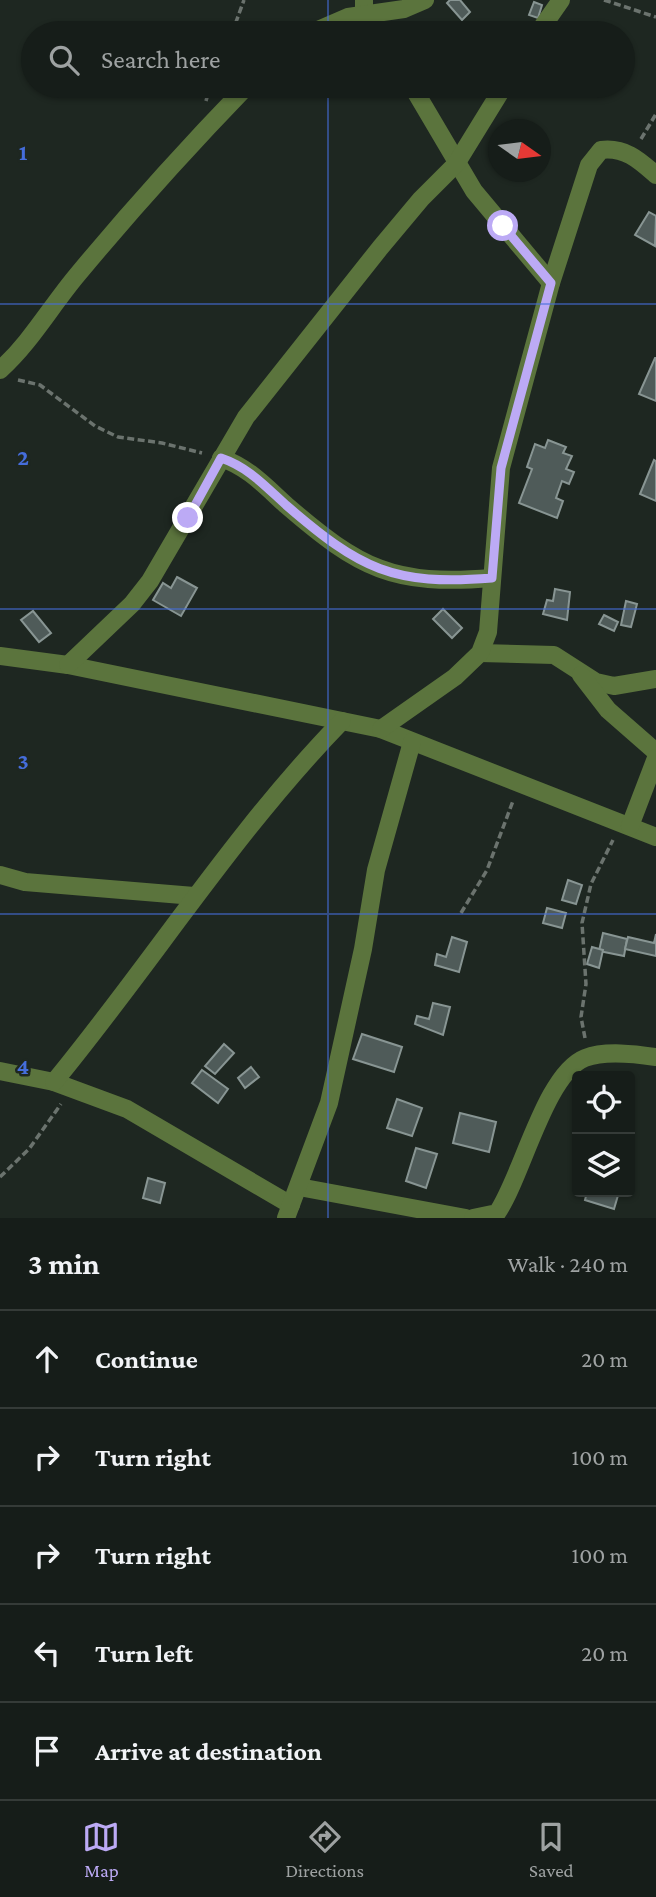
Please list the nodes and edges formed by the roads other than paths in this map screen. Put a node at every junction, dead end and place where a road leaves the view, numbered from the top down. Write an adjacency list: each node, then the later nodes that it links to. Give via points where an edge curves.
1 (425, 0): 3 (street, via 404,9)
2 (561, 0): 5 (street)
3 (364, 6): 4 (street)
4 (335, 21)
5 (546, 21)
6 (236, 98): 12 (street, via 146,192 61,294)
7 (419, 98): 9 (street)
8 (497, 98): 9 (street)
9 (456, 164): 11 (street); 13 (street, via 380,248 246,417)
10 (656, 176): 11 (street, via 632,155 601,150 589,165)
11 (551, 283): 14 (street, via 501,468)
12 (4, 374)
13 (221, 458): 14 (street, via 251,472 346,554 417,580); 17 (street, via 149,582)
14 (492, 578): 15 (street, via 488,632)
15 (480, 653): 18 (street, via 554,655); 21 (street, via 455,677)
16 (0, 656): 17 (street)
17 (68, 665): 20 (street)
18 (577, 670): 19 (street, via 614,686); 23 (street, via 608,710)
19 (656, 679)
20 (342, 721): 21 (street); 28 (street, via 299,766)
21 (381, 729): 22 (street)
22 (412, 742): 25 (street); 32 (street, via 376,870 328,1103)
23 (656, 752)
24 (656, 758): 25 (street)
25 (631, 826): 26 (street)
26 (656, 837)
27 (0, 875): 28 (street)
28 (194, 896): 31 (street)
29 (656, 1057): 34 (street, via 585,1058 566,1074 540,1118 510,1194 498,1213)
30 (0, 1071): 31 (street)
31 (54, 1082): 33 (street, via 127,1109)
32 (299, 1187): 33 (street); 35 (street)
33 (288, 1211)
34 (487, 1217)
35 (466, 1218)

